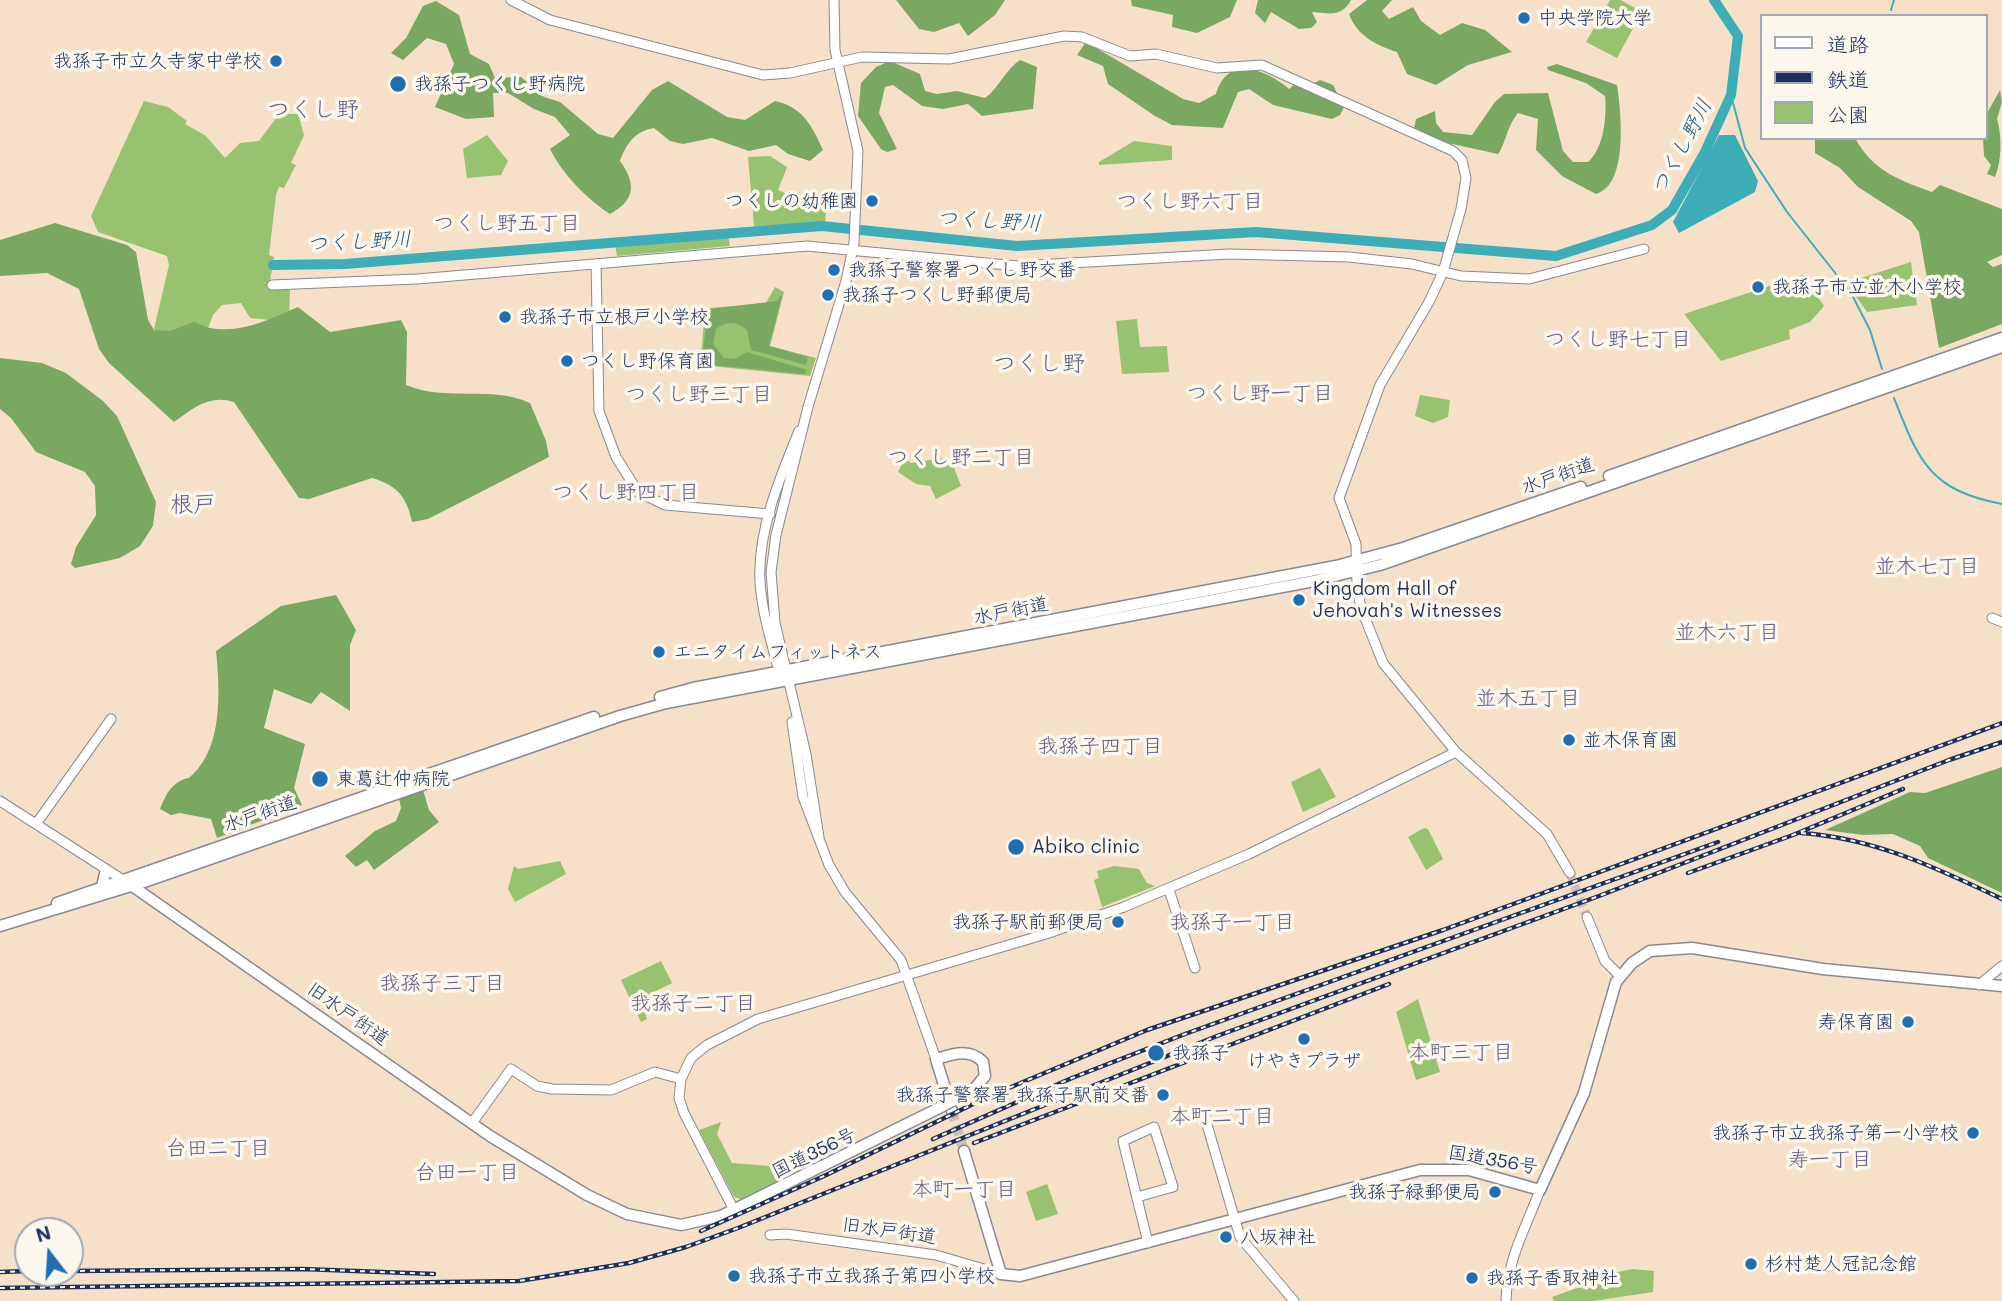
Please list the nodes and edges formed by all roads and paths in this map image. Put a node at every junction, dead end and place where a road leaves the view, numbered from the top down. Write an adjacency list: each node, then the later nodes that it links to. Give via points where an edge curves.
1 (511, 0): 3 (street, via 550,20 649,43 741,72 781,74)
2 (834, 0): 3 (street)
3 (837, 61): 4 (street, via 858,151); 7 (street, via 949,59 1073,36 1130,56 1156,54 1217,68 1262,65 1460,157 1466,178)
4 (853, 248): 6 (street, via 794,246); 7 (street, via 1018,266 1229,254 1382,258); 11 (street)
5 (1644, 249): 7 (street, via 1535,278)
6 (596, 264): 8 (street); 12 (street, via 599,411 616,457 638,492 665,505)
7 (1443, 272): 13 (street, via 1380,384 1339,496 1356,544)
8 (272, 285)
9 (2002, 338): 13 (highway, 水戸街道)
10 (2002, 346): 13 (highway, 水戸街道)
11 (806, 417): 12 (street, via 787,458); 16 (street, via 772,563 773,612)
12 (770, 514): 16 (street, via 760,580)
13 (1357, 566): 16 (highway, 水戸街道); 18 (street, via 1361,608 1378,655)
14 (1992, 618): 15 (street)
15 (2002, 622)
16 (784, 676): 23 (highway, 水戸街道, via 620,716); 24 (highway, 水戸街道, via 693,688 618,709); 33 (street, via 807,761 819,837 830,865 845,892 892,946)
17 (111, 719): 20 (street)
18 (1456, 752): 22 (street, via 1547,834); 26 (street)
19 (0, 801): 20 (street, 旧水戸街道)
20 (36, 824): 21 (street, 旧水戸街道)
21 (106, 870): 24 (street, 旧水戸街道); 25 (highway)
22 (1570, 873)
23 (155, 878): 24 (highway, 水戸街道); 27 (highway)
24 (128, 883): 25 (highway, 水戸街道); 27 (highway, 旧水戸街道); 28 (highway, 水戸街道)
25 (102, 886): 28 (highway, 水戸街道)
26 (1168, 890): 32 (street); 33 (street, via 1077,924)
27 (153, 900): 41 (highway, 旧水戸街道)
28 (26, 917): 30 (highway, 水戸街道)
29 (1587, 917): 34 (street, via 1605,961)
30 (0, 926)
31 (2002, 966): 35 (street)
32 (1195, 968)
33 (908, 975): 37 (street); 38 (street, via 758,1018 696,1052)
34 (1620, 976): 35 (highway, 国道356号, via 1650,951 1692,948 1823,969); 43 (highway, 国道356号, via 1584,1093)
35 (1978, 985): 36 (highway, 国道356号)
36 (2002, 986)
37 (936, 1059): 39 (highway); 45 (highway, 国道356号, bridge, via 965,1053 977,1056 984,1062 981,1083)
38 (681, 1079): 41 (street, via 655,1072 611,1090 558,1088 537,1086 511,1069); 45 (street, via 679,1098 684,1113)
39 (952, 1111)
40 (1205, 1118): 46 (street)
41 (472, 1123): 47 (highway, 旧水戸街道, via 614,1209 661,1223)
42 (964, 1151): 50 (highway)
43 (1541, 1190): 46 (highway, 国道356号, via 1469,1170 1435,1168); 52 (street, via 1517,1244)
44 (1136, 1197): 44 (street, via 1172,1187 1154,1127 1123,1141); 49 (street)
45 (734, 1210): 47 (highway, 国道356号)
46 (1235, 1220): 49 (highway, 国道356号); 51 (street, via 1248,1251)
47 (689, 1224)
48 (770, 1235): 50 (street, 旧水戸街道, via 922,1252)
49 (1148, 1243): 50 (highway, 国道356号, via 1028,1274)
50 (1001, 1274)
51 (1294, 1301)
52 (1506, 1301)

